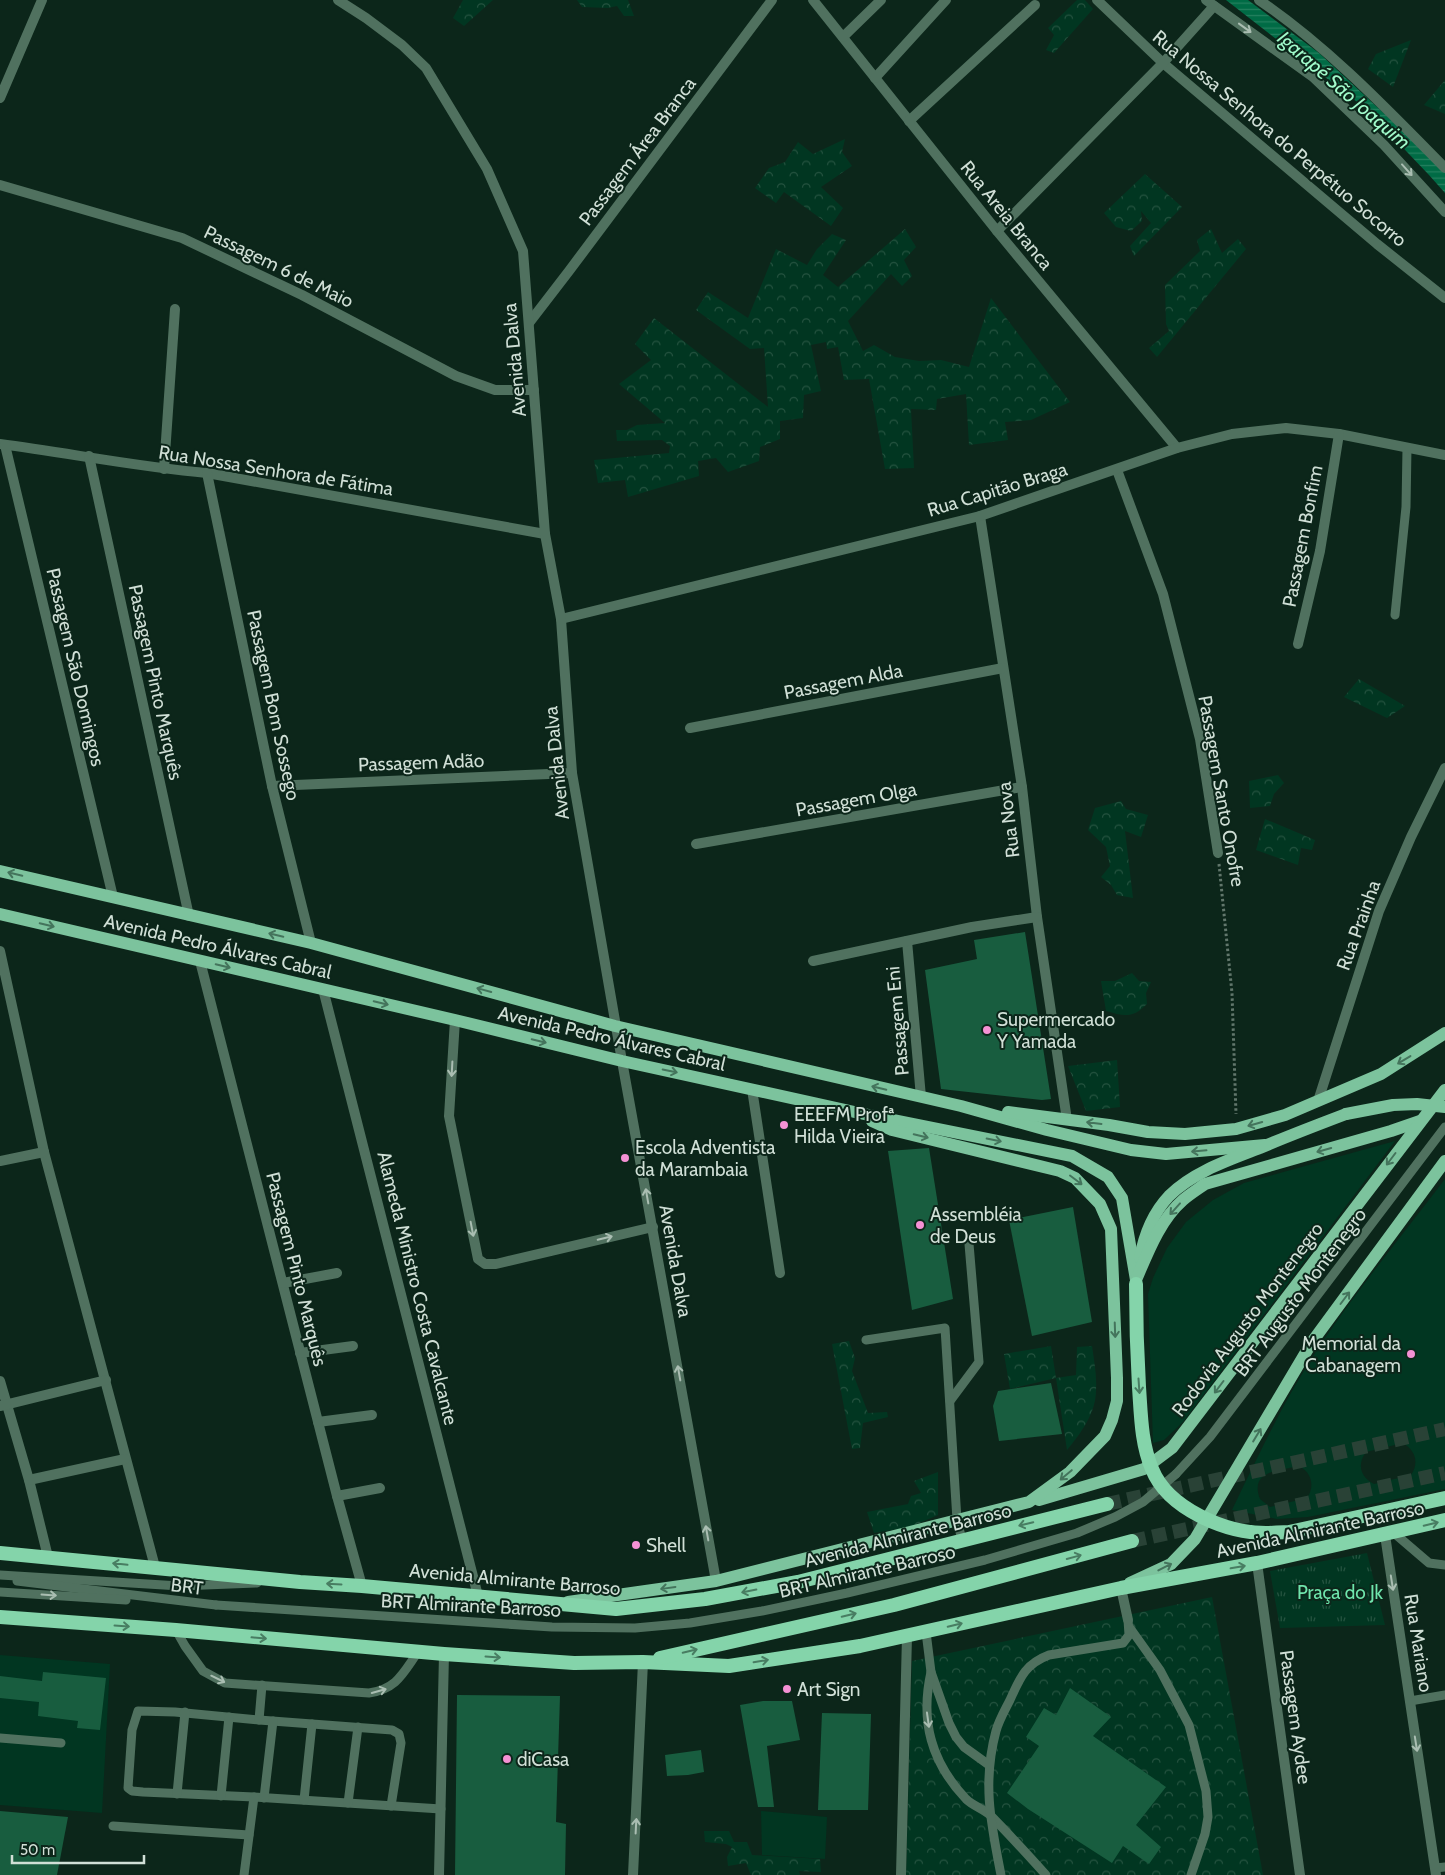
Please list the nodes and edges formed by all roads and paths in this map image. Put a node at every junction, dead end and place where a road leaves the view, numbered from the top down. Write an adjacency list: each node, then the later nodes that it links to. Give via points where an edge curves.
1 (42, 0): 14 (street)
2 (338, 0): 22 (street, Avenida Dalva, via 402,45 426,68 487,169 523,251)
3 (772, 0): 22 (street, Passagem Área Branca)
4 (813, 0): 11 (street, Rua Areia Branca)
5 (881, 0): 11 (street)
6 (946, 0): 13 (street)
7 (1096, 0): 12 (street, Rua Nossa Senhora do Perpétuo Socorro)
8 (1259, 0): 16 (street, via 1292,22 1384,105)
9 (1210, 3): 12 (street); 18 (street, one-way to 18, via 1313,77 1384,145)
10 (1035, 5): 15 (street)
11 (843, 37): 13 (street, Rua Areia Branca)
12 (1162, 63): 19 (street); 20 (street, Rua Nossa Senhora do Perpétuo Socorro)
13 (875, 78): 15 (street, Rua Areia Branca)
14 (0, 98)
15 (909, 120): 19 (street, Rua Areia Branca)
16 (1445, 168)
17 (0, 185): 23 (street, Passagem 6 de Maio, via 182,238 302,294 456,376 494,390)
18 (1445, 212)
19 (997, 231): 26 (street, Rua Areia Branca)
20 (1445, 298)
21 (175, 309): 30 (street)
22 (529, 323): 23 (street, Avenida Dalva)
23 (534, 390): 34 (street, Avenida Dalva)
24 (1339, 434): 26 (street, Rua Capitão Braga, via 1286,428 1232,434); 27 (street, Rua Capitão Braga); 37 (street, Passagem Bonfim, via 1320,551)
25 (2, 445): 29 (street, Rua Nossa Senhora de Fátima); 47 (street, Passagem São Domingos)
26 (1177, 448): 31 (street, Rua Capitão Braga)
27 (1407, 448): 28 (street, Rua Capitão Braga); 35 (lane, via 1406,506)
28 (1445, 455)
29 (89, 456): 30 (street, Rua Nossa Senhora de Fátima); 49 (street, Passagem Pinto Marquês)
30 (164, 469): 32 (street, Rua Nossa Senhora de Fátima)
31 (1117, 470): 33 (street, Rua Capitão Braga); 45 (street, Passagem Santo Onofre, via 1163,594 1200,739)
32 (207, 473): 34 (street, Rua Nossa Senhora de Fátima); 42 (street, Passagem Bom Sossego)
33 (980, 516): 36 (street, Rua Capitão Braga); 38 (street, Rua Nova)
34 (545, 534): 36 (street, Avenida Dalva)
35 (1395, 615)
36 (561, 620): 41 (street, Avenida Dalva)
37 (1298, 644)
38 (1004, 668): 39 (street, Passagem Alda); 43 (street, Rua Nova)
39 (690, 728)
40 (1445, 768): 65 (street, Rua Prainha, via 1379,911)
41 (572, 773): 42 (street, Passagem Adão); 59 (street, Avenida Dalva)
42 (272, 786): 52 (street, Passagem Bom Sossego)
43 (1022, 787): 44 (street, Passagem Olga); 50 (street, Rua Nova)
44 (696, 844)
45 (1218, 853): 72 (path, Passagem Santo Onofre, via 1232,993)
46 (0, 871): 47 (main road, Avenida Pedro Álvares Cabral, one-way to 46)
47 (113, 897): 49 (main road, Avenida Pedro Álvares Cabral)
48 (0, 914): 54 (main road, Avenida Pedro Álvares Cabral, one-way to 54)
49 (189, 916): 52 (main road, Avenida Pedro Álvares Cabral, one-way to 49)
50 (1037, 917): 51 (street, Passagem Eni); 69 (street, Rua Nova)
51 (907, 941): 55 (street, Passagem Eni); 64 (street, Passagem Eni)
52 (310, 943): 59 (main road, Avenida Pedro Álvares Cabral, one-way to 52)
53 (0, 951): 57 (street)
54 (200, 961): 56 (main road, Avenida Pedro Álvares Cabral, one-way to 56); 82 (street, Passagem Pinto Marquês)
55 (813, 961)
56 (323, 989): 58 (main road, Avenida Pedro Álvares Cabral, one-way to 58); 117 (street, Alameda Ministro Costa Cavalcante)
57 (5, 995): 74 (street)
58 (455, 1020): 61 (main road, Avenida Pedro Álvares Cabral, one-way to 61); 77 (street, one-way to 77, via 449,1116 478,1259 485,1264 496,1264)
59 (615, 1026): 61 (street, Avenida Dalva); 64 (main road, Avenida Pedro Álvares Cabral, one-way to 59)
60 (1445, 1033): 65 (main road, one-way to 65, via 1381,1074)
61 (622, 1061): 62 (main road, Avenida Pedro Álvares Cabral, one-way to 62); 77 (street, Avenida Dalva, one-way to 61)
62 (752, 1089): 68 (main road, Avenida Pedro Álvares Cabral); 80 (street)
63 (1445, 1090): 70 (main road, Rodovia Augusto Montenegro)
64 (921, 1097): 66 (main road, Avenida Pedro Álvares Cabral)
65 (1318, 1101): 72 (main road, one-way to 72, via 1285,1115)
66 (961, 1106): 69 (main road); 73 (main road, one-way to 66, via 1166,1154 1131,1150)
67 (1445, 1107): 73 (main road, bridge, via 1393,1105 1346,1114)
68 (859, 1113): 81 (main road, Avenida Pedro Álvares Cabral, one-way to 81, via 1072,1156 1089,1165 1108,1177 1122,1198); 98 (main road, one-way to 98, via 892,1130 1068,1174 1100,1204 1111,1229 1117,1378 1117,1401 1112,1420 1105,1436 1070,1472)
69 (1067, 1120): 72 (main road, one-way to 69, via 1148,1132)
70 (1420, 1120): 81 (main road, one-way to 81, via 1205,1184 1168,1216 1151,1245); 98 (main road, Rodovia Augusto Montenegro, one-way to 98, via 1172,1448 1144,1469)
71 (1445, 1127): 93 (lane, BRT Augusto Montenegro, via 1210,1438)
72 (1236, 1129)
73 (1265, 1146): 81 (main road, via 1217,1165 1169,1196 1144,1237)
74 (44, 1152): 75 (street); 86 (street)
75 (0, 1161)
76 (1445, 1161): 115 (main road, one-way to 76, via 1171,1564 1195,1539 1312,1342)
77 (653, 1227): 112 (street, Avenida Dalva, one-way to 77)
78 (969, 1244): 88 (lane, via 979,1362)
79 (337, 1274): 82 (street)
80 (780, 1274)
81 (1136, 1282): 97 (highway, one-way to 97, bridge, via 1142,1426 1147,1454 1161,1483 1194,1513 1234,1529 1289,1532)
82 (283, 1284): 85 (street, Passagem Pinto Marquês)
83 (866, 1340): 88 (lane, via 945,1328)
84 (353, 1346): 85 (street)
85 (300, 1353): 91 (street, Passagem Pinto Marquês)
86 (106, 1380): 89 (street); 92 (street)
87 (0, 1381): 89 (street)
88 (950, 1401): 100 (lane)
89 (3, 1406): 94 (street)
90 (372, 1415): 91 (street)
91 (318, 1422): 96 (street, Passagem Pinto Marquês)
92 (125, 1459): 94 (street); 109 (street)
93 (1176, 1474): 119 (lane, BRT Almirante Barroso, bridge, via 1143,1502 1077,1533 985,1560 847,1593 762,1612 690,1623 635,1628 552,1627)
94 (29, 1480): 106 (street)
95 (380, 1488): 96 (street)
96 (337, 1496): 114 (street, Passagem Pinto Marquês)
97 (1445, 1498)
98 (1029, 1502): 100 (main road, Rodovia Augusto Montenegro)
99 (1107, 1504): 103 (highway, Avenida Almirante Barroso, one-way to 103)
100 (957, 1520): 103 (lane); 112 (main road, Rodovia Augusto Montenegro)
101 (1445, 1520): 102 (highway, Avenida Almirante Barroso, one-way to 101)
102 (1390, 1534): 107 (highway, Avenida Almirante Barroso); 108 (lane, via 1429,1563); 131 (street, Rua Mariano, one-way to 131)
103 (962, 1540): 118 (highway, Avenida Almirante Barroso, one-way to 118, via 798,1582 705,1599 616,1609)
104 (1132, 1541): 127 (highway, Avenida Almirante Barroso, one-way to 104, via 894,1605)
105 (0, 1553): 106 (highway, Avenida Almirante Barroso)
106 (48, 1557): 109 (highway, Avenida Almirante Barroso, one-way to 106)
107 (1257, 1563): 115 (highway, Avenida Almirante Barroso, one-way to 107); 160 (street, Passagem Aydee)
108 (1445, 1566)
109 (154, 1567): 113 (highway, Avenida Almirante Barroso)
110 (0, 1575): 113 (lane, BRT, via 180,1586)
111 (0, 1579): 119 (lane, BRT)
112 (716, 1581): 118 (main road, Rodovia Augusto Montenegro, one-way to 118)
113 (300, 1582): 114 (highway, Avenida Almirante Barroso, one-way to 113)
114 (362, 1586): 117 (highway, Avenida Almirante Barroso)
115 (1121, 1588): 121 (street); 123 (highway, Avenida Almirante Barroso, one-way to 115)
116 (0, 1592): 119 (lane, BRT, one-way to 119)
117 (478, 1596): 118 (highway, Avenida Almirante Barroso)
118 (557, 1603)
119 (216, 1605)
120 (0, 1617): 122 (highway, Avenida Almirante Barroso, one-way to 122)
121 (1129, 1624): 140 (lane, via 1129,1635 1123,1643 1049,1656 1029,1666 996,1729); 159 (lane, via 1160,1670 1189,1725 1206,1791 1208,1817 1205,1834)
122 (176, 1630): 125 (highway, Avenida Almirante Barroso, one-way to 125); 129 (lane, one-way to 129, via 203,1671 225,1683)
123 (926, 1632): 124 (highway, Avenida Almirante Barroso); 128 (lane)
124 (907, 1636): 127 (highway, Avenida Almirante Barroso, one-way to 124, via 729,1666); 156 (street)
125 (418, 1652): 126 (highway, Avenida Almirante Barroso); 129 (lane, one-way to 125, via 369,1693 382,1691 395,1684)
126 (444, 1654): 127 (highway, Avenida Almirante Barroso, one-way to 127, via 574,1663); 148 (street)
127 (643, 1662): 155 (street, one-way to 127)
128 (931, 1672): 140 (lane, via 956,1737); 149 (lane, one-way to 149, via 926,1694 927,1719 935,1754 950,1780 968,1801)
129 (262, 1685): 134 (lane)
130 (1445, 1695): 131 (lane)
131 (1410, 1701): 152 (street, Rua Mariano, one-way to 152)
132 (185, 1712): 133 (lane); 141 (lane); 141 (lane, via 138,1711 132,1730 128,1788)
133 (229, 1717): 134 (lane); 142 (lane)
134 (259, 1720): 135 (lane)
135 (273, 1721): 136 (lane); 144 (lane)
136 (312, 1724): 137 (lane); 145 (lane)
137 (358, 1727): 146 (lane); 147 (lane, via 392,1730 399,1734 401,1743)
138 (0, 1738): 139 (lane)
139 (61, 1743)
140 (989, 1764): 149 (lane)
141 (177, 1794): 142 (lane)
142 (221, 1796): 143 (lane)
143 (254, 1797): 144 (lane); 151 (lane)
144 (264, 1798): 145 (lane)
145 (304, 1800): 146 (lane)
146 (348, 1803): 147 (lane)
147 (391, 1806): 148 (lane)
148 (441, 1809): 154 (street)
149 (989, 1814): 157 (lane); 158 (lane)
150 (113, 1826): 151 (lane)
151 (249, 1835): 153 (lane)
152 (1439, 1870)
153 (244, 1875)
154 (440, 1875)
155 (633, 1875)
156 (901, 1875)
157 (1001, 1875)
158 (1046, 1875)
159 (1191, 1875)
160 (1300, 1875)

